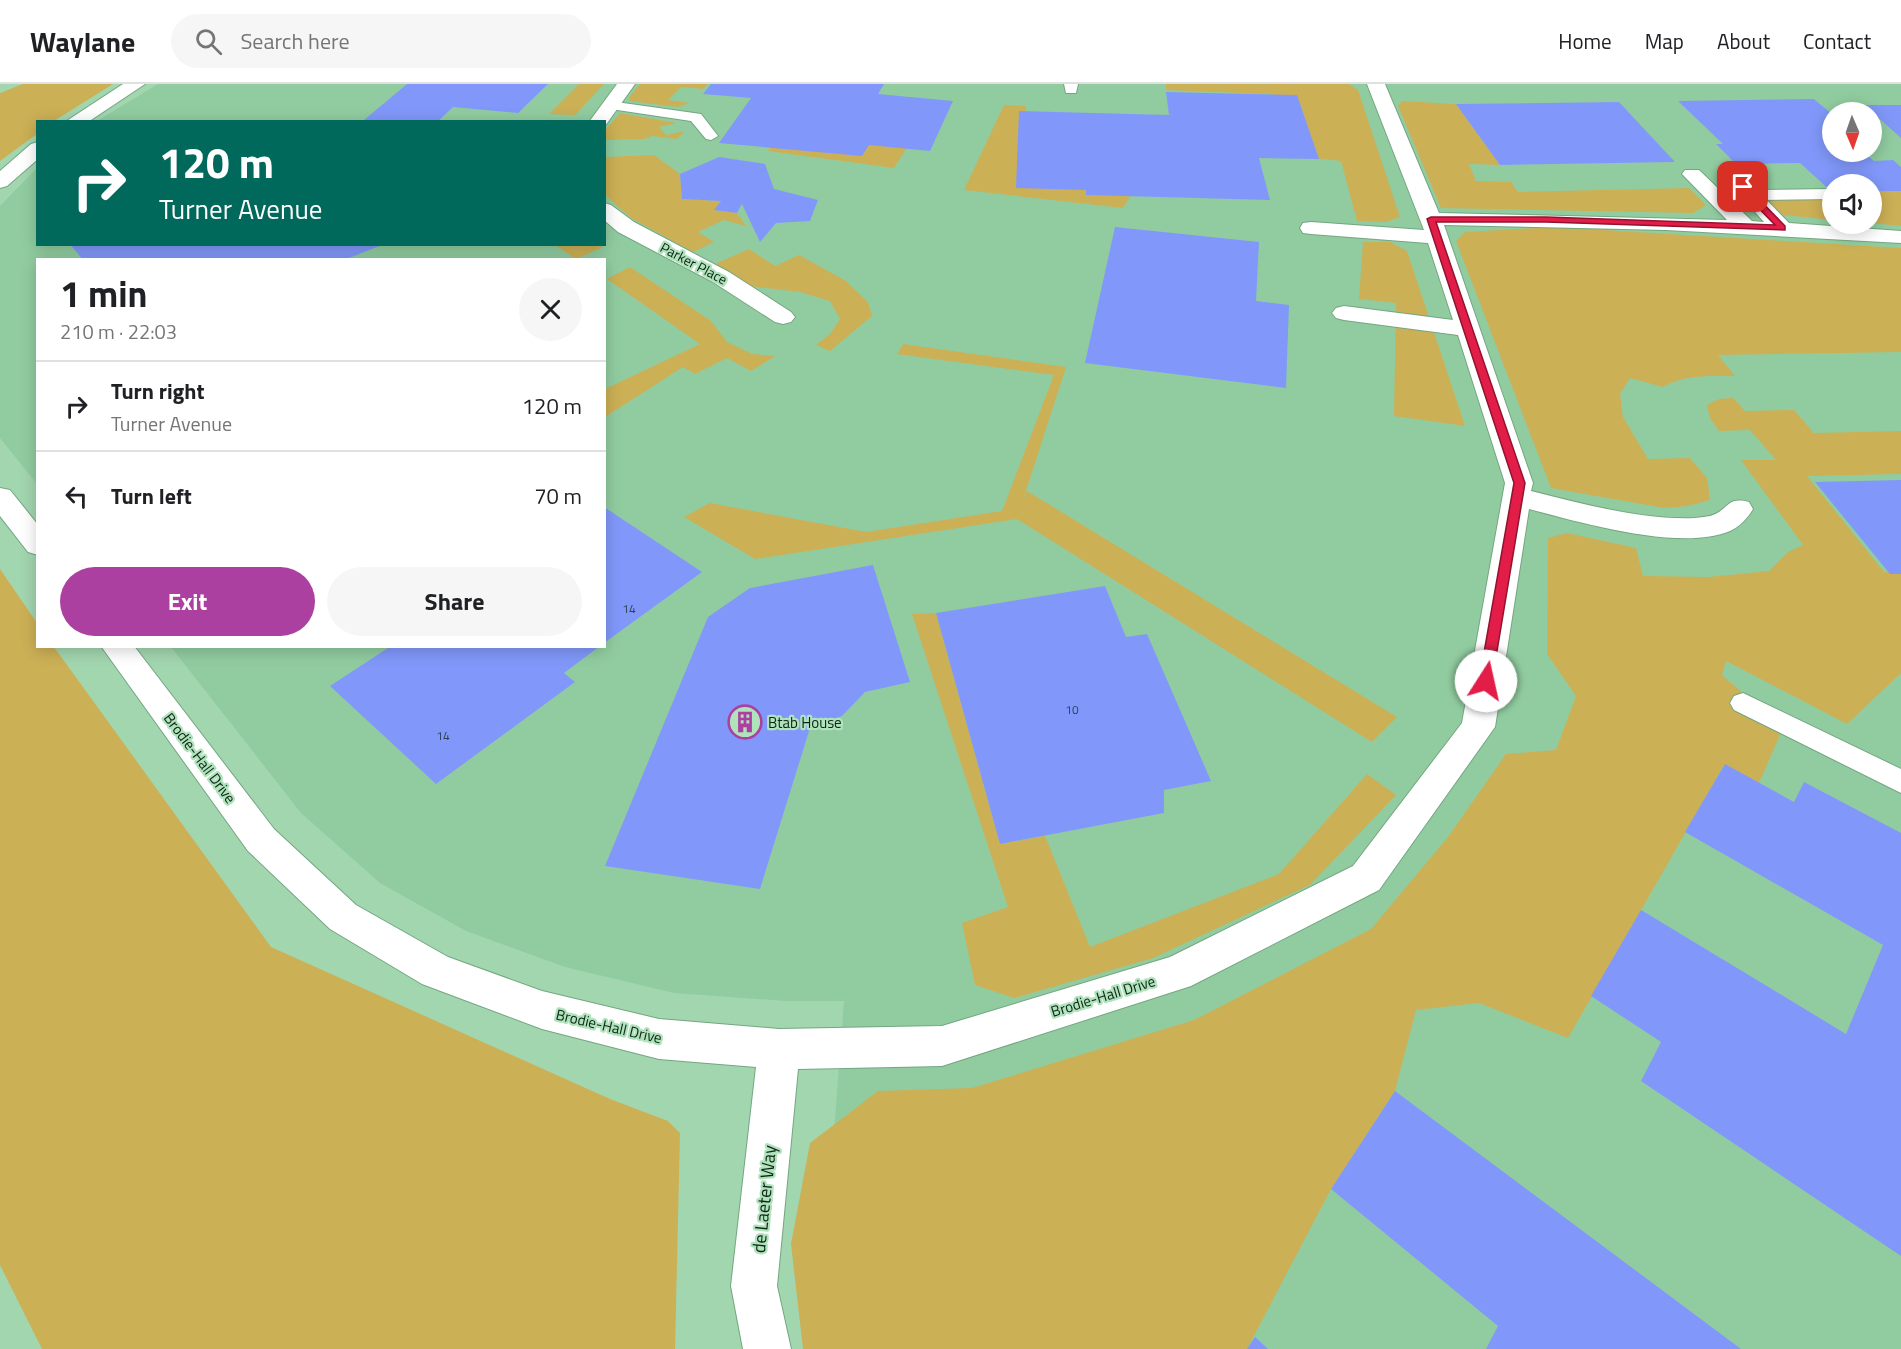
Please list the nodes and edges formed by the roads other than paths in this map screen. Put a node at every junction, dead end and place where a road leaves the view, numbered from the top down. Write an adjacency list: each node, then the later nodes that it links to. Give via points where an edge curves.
1 (136, 84): 5 (street)
2 (626, 84): 4 (street)
3 (1376, 84): 16 (street, Brodie-Hall Drive)
4 (609, 105): 6 (street); 7 (lane, via 696,117)
5 (77, 120)
6 (599, 120)
7 (711, 136)
8 (36, 150): 10 (street)
9 (1692, 174): 14 (street)
10 (0, 182)
11 (1747, 191): 12 (lane); 17 (street)
12 (1822, 194)
13 (606, 211): 20 (street, Parker Place, via 626,227 721,277)
14 (1746, 227): 16 (street, via 1546,219); 17 (street)
15 (1311, 228): 16 (street)
16 (1434, 228): 21 (street, Brodie-Hall Drive)
17 (1782, 228): 18 (street)
18 (1901, 237)
19 (1344, 313): 21 (street)
20 (783, 317)
21 (1468, 329): 23 (street, Brodie-Hall Drive, via 1519,483)
22 (0, 497): 25 (street)
23 (1517, 497): 24 (street, via 1678,528 1720,525); 29 (street, Brodie-Hall Drive, via 1478,727 1366,878 1177,973 942,1046)
24 (1739, 509)
25 (36, 542)
26 (117, 648): 29 (street, Brodie-Hall Drive, via 261,840 343,917 436,971 542,1010 659,1039)
27 (1743, 703): 28 (lane)
28 (1901, 782)
29 (779, 1049): 30 (street, de Laeter Way, via 754,1286)
30 (767, 1349)

